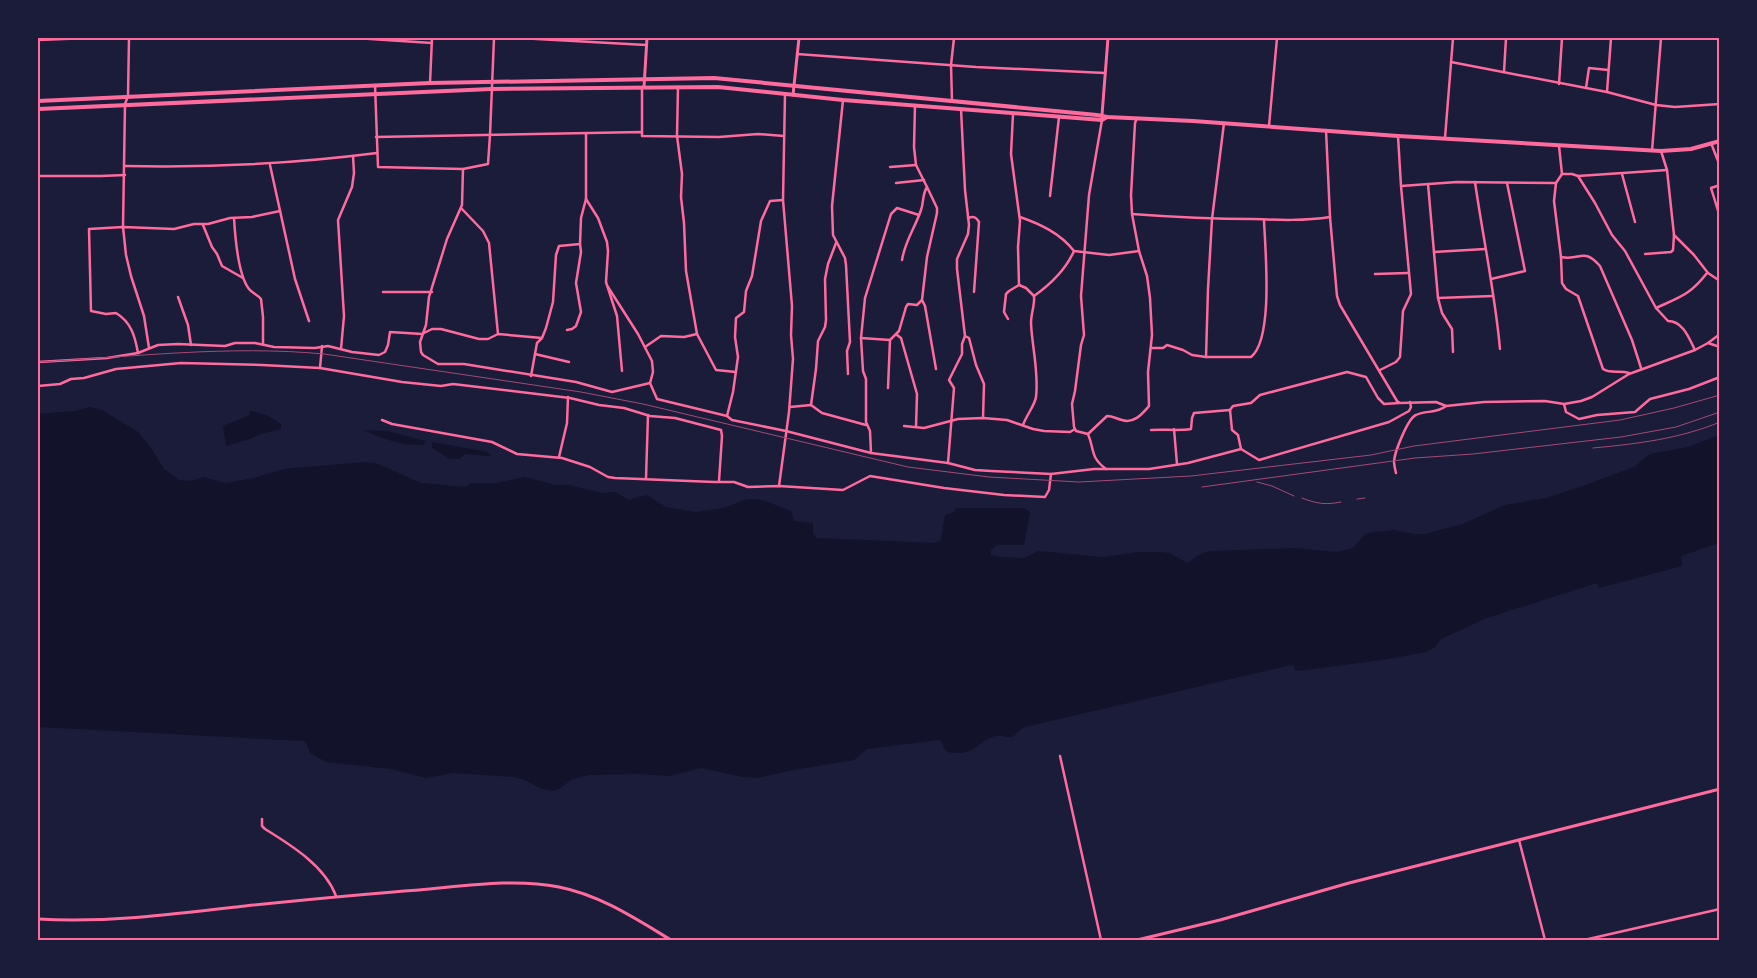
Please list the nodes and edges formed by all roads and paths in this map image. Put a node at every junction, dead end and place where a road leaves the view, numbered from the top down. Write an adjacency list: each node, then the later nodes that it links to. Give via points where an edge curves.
1 (90, 38): 17 (street)
2 (129, 38): 42 (street)
3 (355, 38): 18 (street)
4 (432, 38): 18 (street)
5 (494, 38): 28 (street)
6 (518, 38): 19 (street)
7 (647, 38): 19 (main road)
8 (798, 38): 20 (main road)
9 (954, 38): 22 (street)
10 (1108, 38): 25 (main road)
11 (1277, 38): 57 (street)
12 (1453, 38): 21 (street)
13 (1506, 38): 24 (street)
14 (1562, 38): 30 (street)
15 (1611, 38): 23 (street)
16 (1661, 38): 49 (street)
17 (38, 40)
18 (432, 44): 29 (street)
19 (646, 45): 26 (main road)
20 (797, 54): 22 (street); 32 (main road)
21 (1452, 62): 24 (street); 66 (street)
22 (951, 65): 25 (street); 45 (street)
23 (1608, 70): 36 (street, via 1589,68); 38 (street)
24 (1504, 72): 30 (street)
25 (1106, 73): 54 (main road)
26 (644, 79): 27 (main road); 28 (main road); 33 (main road)
27 (727, 80): 32 (main road); 35 (main road, via 724,84)
28 (491, 81): 29 (main road); 37 (street)
29 (430, 83): 31 (main road)
30 (1559, 84): 36 (street)
31 (375, 85): 39 (street); 42 (main road)
32 (794, 86): 41 (main road); 45 (main road)
33 (643, 87): 34 (main road); 37 (main road); 59 (street)
34 (678, 87): 35 (main road); 63 (street)
35 (728, 88): 40 (main road)
36 (1586, 88): 38 (street)
37 (491, 89): 39 (main road); 62 (street)
38 (1607, 92): 49 (street)
39 (375, 94): 46 (main road); 61 (street)
40 (785, 94): 41 (main road); 64 (street)
41 (793, 95): 43 (main road)
42 (128, 96): 44 (main road); 46 (street)
43 (843, 100): 48 (main road); 113 (street, via 832,206)
44 (38, 101)
45 (952, 101): 54 (main road)
46 (125, 104): 50 (main road); 76 (street)
47 (1720, 104): 49 (street)
48 (915, 105): 51 (main road); 75 (street)
49 (1656, 105): 70 (street)
50 (38, 109)
51 (961, 109): 52 (main road); 106 (street)
52 (1013, 114): 53 (main road); 102 (street, via 1011,154)
53 (1059, 117): 54 (main road); 95 (street)
54 (1104, 118): 55 (main road); 119 (street, via 1089,195)
55 (1137, 118): 56 (main road); 100 (street, via 1130,195)
56 (1224, 123): 57 (main road); 107 (street)
57 (1269, 126): 58 (main road)
58 (1326, 130): 65 (main road); 103 (street)
59 (642, 132): 60 (street); 63 (street, via 642,136)
60 (586, 134): 62 (street); 96 (street)
61 (376, 136): 62 (street); 72 (street)
62 (490, 136): 79 (street, via 488,164)
63 (677, 136): 64 (street); 145 (street, via 686,271)
64 (784, 136): 97 (street)
65 (1398, 136): 66 (main road); 93 (street)
66 (1445, 138): 69 (main road)
67 (1720, 141): 68 (main road)
68 (1711, 143): 71 (main road, via 1691,149); 77 (street)
69 (1559, 145): 70 (main road); 81 (street)
70 (1652, 151): 71 (main road)
71 (1661, 151): 80 (street)
72 (377, 153): 73 (street); 79 (street, via 378,167)
73 (353, 156): 74 (street); 160 (street, via 352,187 338,220 344,316)
74 (270, 165): 76 (street); 99 (street)
75 (916, 165): 78 (street); 86 (street)
76 (125, 166): 83 (street)
77 (1720, 166)
78 (890, 167)
79 (463, 169): 98 (street)
80 (1667, 170): 82 (street); 112 (street)
81 (1562, 174): 85 (street); 90 (street)
82 (1622, 174): 85 (street); 109 (street)
83 (125, 175): 84 (street); 111 (street)
84 (38, 176)
85 (1578, 176): 139 (street)
86 (924, 180): 88 (street); 94 (street)
87 (1475, 182): 89 (street); 91 (street); 115 (street)
88 (896, 183)
89 (1508, 183): 90 (street); 127 (street, via 1525,271)
90 (1556, 183): 121 (street, via 1554,201)
91 (1428, 184): 93 (street); 118 (street)
92 (1720, 185): 104 (street, via 1711,188)
93 (1401, 186): 123 (street)
94 (927, 187): 101 (street); 138 (street, via 937,213 927,256)
95 (1050, 196)
96 (586, 199): 114 (street); 130 (street, via 607,242)
97 (783, 200): 174 (street, via 770,201 761,221 744,312 736,318); 188 (street, via 792,306)
98 (461, 208): 132 (street, via 447,239); 144 (street, via 483,231 488,243)
99 (280, 211): 105 (street); 141 (street, via 295,279)
100 (1132, 214): 107 (street); 117 (street)
101 (919, 216): 122 (street); 150 (street, via 897,208 891,214 866,292)
102 (1019, 216): 116 (street, via 1055,232); 129 (street)
103 (1330, 217): 108 (street); 172 (street, via 1337,296)
104 (1720, 217)
105 (234, 218): 110 (street); 126 (street, via 235,242)
106 (968, 218): 133 (street, via 973,216 979,222); 148 (street, via 968,234 957,269)
107 (1212, 219): 108 (street); 166 (street)
108 (1264, 220): 166 (street, via 1265,320 1262,342 1251,357)
109 (1635, 222)
110 (203, 225): 111 (street, via 174,229); 126 (street, via 222,266)
111 (123, 227): 158 (street, via 126,256 144,316); 164 (street, via 89,229 91,311 121,316 136,338)
112 (1674, 235): 120 (street, via 1671,252); 124 (street)
113 (836, 243): 175 (street, via 846,265 850,342); 186 (street, via 825,279 826,320 818,340)
114 (580, 244): 142 (street, via 576,283 581,312 576,326); 149 (street, via 559,246 552,302)
115 (1485, 249): 118 (street); 127 (street)
116 (1074, 251): 119 (street); 135 (street, via 1059,275)
117 (1139, 251): 119 (street, via 1110,255); 159 (street, via 1150,298)
118 (1434, 252): 137 (street)
119 (1085, 253): 199 (street, via 1081,296 1084,335 1072,404)
120 (1645, 254)
121 (1561, 257): 170 (street, via 1586,255 1600,266); 176 (street, via 1562,283 1578,296 1603,369)
122 (902, 260)
123 (1408, 273): 125 (street); 172 (street, via 1411,294 1404,310 1400,357)
124 (1708, 273): 128 (street); 139 (street, via 1696,288)
125 (1375, 274)
126 (243, 278): 153 (street, via 249,290 261,299)
127 (1491, 279): 136 (street)
128 (1720, 282)
129 (1019, 285): 135 (street); 140 (street, via 1006,294 1004,312)
130 (607, 286): 156 (street); 173 (street, via 617,316)
131 (383, 292): 132 (street)
132 (432, 292): 143 (street)
133 (974, 292)
134 (178, 296): 154 (street)
135 (1034, 296): 196 (street, via 1031,322 1036,399)
136 (1493, 296): 137 (street); 161 (street)
137 (1438, 298): 163 (street, via 1442,313 1452,329)
138 (922, 300): 147 (street, via 917,305 908,304); 171 (street)
139 (1656, 308): 162 (street, via 1668,321 1681,326)
140 (1008, 319)
141 (310, 321)
142 (567, 330)
143 (422, 334): 144 (street, via 441,329 488,339); 160 (street, via 390,332 385,352 379,355); 177 (street, via 421,352 438,364 464,364)
144 (498, 334): 149 (street)
145 (697, 334): 156 (street, via 661,336); 174 (street, via 716,370)
146 (1720, 334): 152 (street)
147 (897, 335): 151 (street); 198 (street, via 917,394)
148 (965, 336): 192 (street, via 969,338 984,384); 194 (street, via 962,354 949,380 954,388)
149 (542, 338): 165 (street, via 537,343)
150 (861, 338): 151 (street); 195 (street)
151 (890, 340): 181 (street)
152 (1708, 343): 157 (street); 162 (street)
153 (263, 344): 154 (street); 155 (street)
154 (191, 346): 158 (street, via 178,344)
155 (322, 346): 160 (street); 169 (street)
156 (645, 347): 179 (street, via 652,360)
157 (1720, 347)
158 (148, 348): 164 (street)
159 (1152, 348): 166 (street, via 1168,345); 203 (street, via 1148,372 1150,406 1128,422 1107,416)
160 (341, 349)
161 (1500, 349)
162 (1695, 350): 170 (street)
163 (1453, 352)
164 (138, 353): 167 (street)
165 (535, 354): 168 (street); 177 (street)
166 (1206, 357)
167 (38, 362)
168 (569, 362)
169 (320, 368): 180 (street, via 181,363 116,369 60,384); 182 (street, via 402,382 453,384)
170 (1642, 368): 176 (street)
171 (936, 369)
172 (1380, 370): 183 (street)
173 (622, 371)
174 (736, 372): 191 (street)
175 (848, 374)
176 (1629, 374): 185 (street, via 1592,397)
177 (531, 376): 179 (street, via 576,382 612,392)
178 (1720, 377): 185 (street, via 1689,390 1650,398 1635,412 1579,419 1566,412)
179 (650, 383): 191 (street, via 657,398)
180 (38, 386)
181 (888, 388)
182 (568, 398): 190 (street); 206 (street, via 567,423)
183 (1399, 402): 184 (street); 189 (street, via 1384,404 1366,377 1347,372 1260,395 1251,403 1233,406)
184 (1410, 402): 187 (street, via 1436,402); 204 (street, via 1409,411 1389,422 1275,456 1259,460)
185 (1564, 404): 187 (street, via 1545,401 1484,402)
186 (811, 405): 188 (street); 195 (street, via 822,413)
187 (1446, 406): 210 (street, via 1411,417 1394,460)
188 (790, 408): 202 (street)
189 (1230, 410): 200 (street, via 1194,413 1191,429); 204 (street, via 1232,430 1238,435)
190 (648, 415): 212 (street); 213 (street, via 721,430)
191 (727, 416): 202 (street, via 732,420)
192 (983, 418): 194 (street); 196 (street)
193 (382, 420): 206 (street, via 492,442 517,454)
194 (951, 422): 198 (street); 207 (street)
195 (867, 425): 205 (street)
196 (1023, 425): 199 (street, via 1044,431 1070,432)
197 (904, 426): 198 (street)
198 (916, 427)
199 (1075, 429): 203 (street)
200 (1174, 429): 201 (street); 208 (street)
201 (1151, 430)
202 (786, 431): 205 (street); 214 (street)
203 (1088, 434): 209 (street, via 1094,457)
204 (1241, 449): 208 (street)
205 (871, 453): 207 (street)
206 (559, 458): 212 (street, via 590,467 608,477)
207 (948, 463): 211 (street, via 975,470)
208 (1177, 465): 209 (street)
209 (1106, 469): 211 (street)
210 (1396, 473)
211 (1051, 474): 214 (street, via 1045,496 1004,495 870,476 843,490)
212 (646, 478): 213 (street)
213 (719, 481): 214 (street, via 734,482 748,488)
214 (779, 486)
215 (1060, 756): 223 (street)
216 (1720, 789): 218 (main road)
217 (262, 819): 219 (street, via 265,829 319,870)
218 (1519, 840): 224 (main road); 225 (street)
219 (336, 896): 221 (main road, via 153,915); 222 (main road, via 509,884 559,887 600,900)
220 (1720, 909): 226 (street)
221 (38, 919)
222 (671, 940)
223 (1101, 940)
224 (1137, 940)
225 (1545, 940)
226 (1584, 940)

